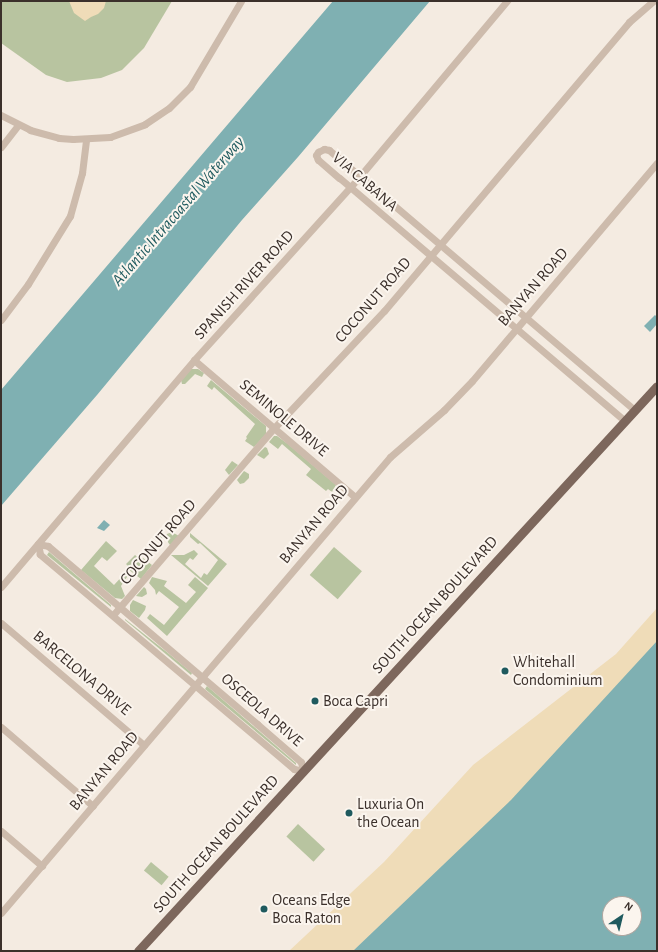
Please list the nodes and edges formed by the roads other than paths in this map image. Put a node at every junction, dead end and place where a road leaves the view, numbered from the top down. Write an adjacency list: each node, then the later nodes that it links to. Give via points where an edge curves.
1 (241, 1): 6 (street, via 198,75 169,108 131,130 110,137)
2 (507, 1): 9 (street, SPANISH RIVER ROAD)
3 (652, 1): 11 (street, COCONUT ROAD, via 629,22)
4 (1, 115): 5 (street)
5 (18, 125): 6 (street, via 44,135); 7 (street)
6 (86, 139): 14 (street, via 82,173 70,216 28,284)
7 (1, 147)
8 (657, 163): 13 (street, BANYAN ROAD)
9 (360, 176): 10 (street, SPANISH RIVER ROAD); 10 (street, VIA CABANA, via 329,150 318,152 318,160); 11 (street, VIA CABANA)
10 (350, 188): 12 (street, VIA CABANA); 16 (street, SPANISH RIVER ROAD)
11 (440, 244): 12 (street, COCONUT ROAD); 13 (street, VIA CABANA)
12 (430, 256): 15 (street, VIA CABANA); 20 (street, COCONUT ROAD, via 384,311)
13 (526, 317): 15 (street, BANYAN ROAD); 18 (street, VIA CABANA)
14 (1, 320)
15 (516, 329): 19 (street, VIA CABANA); 21 (street, BANYAN ROAD, via 455,398 407,440)
16 (194, 360): 20 (street, SEMINOLE DRIVE); 22 (street, SPANISH RIVER ROAD)
17 (657, 386): 18 (main road, SOUTH OCEAN BOULEVARD)
18 (634, 410): 19 (main road, SOUTH OCEAN BOULEVARD)
19 (625, 420): 31 (main road, SOUTH OCEAN BOULEVARD)
20 (274, 428): 21 (street, SEMINOLE DRIVE); 24 (street, COCONUT ROAD)
21 (356, 497): 27 (street, BANYAN ROAD)
22 (38, 544): 23 (street, SPANISH RIVER ROAD); 24 (street, OSCEOLA DRIVE, via 48,546); 25 (street, OSCEOLA DRIVE, via 40,554)
23 (1, 587)
24 (120, 608): 25 (street, COCONUT ROAD); 27 (street, OSCEOLA DRIVE)
25 (113, 615): 28 (street, OSCEOLA DRIVE)
26 (1, 623): 30 (street, BARCELONA DRIVE)
27 (202, 677): 28 (street, BANYAN ROAD); 31 (street, OSCEOLA DRIVE, via 301,762)
28 (195, 685): 30 (street, BANYAN ROAD); 31 (street, OSCEOLA DRIVE, via 294,769)
29 (1, 727): 32 (street)
30 (144, 745): 32 (street, BANYAN ROAD)
31 (303, 771): 36 (main road, SOUTH OCEAN BOULEVARD)
32 (93, 806): 34 (street, BANYAN ROAD)
33 (1, 831): 34 (street)
34 (42, 866): 35 (street, BANYAN ROAD)
35 (1, 913)
36 (138, 951)

